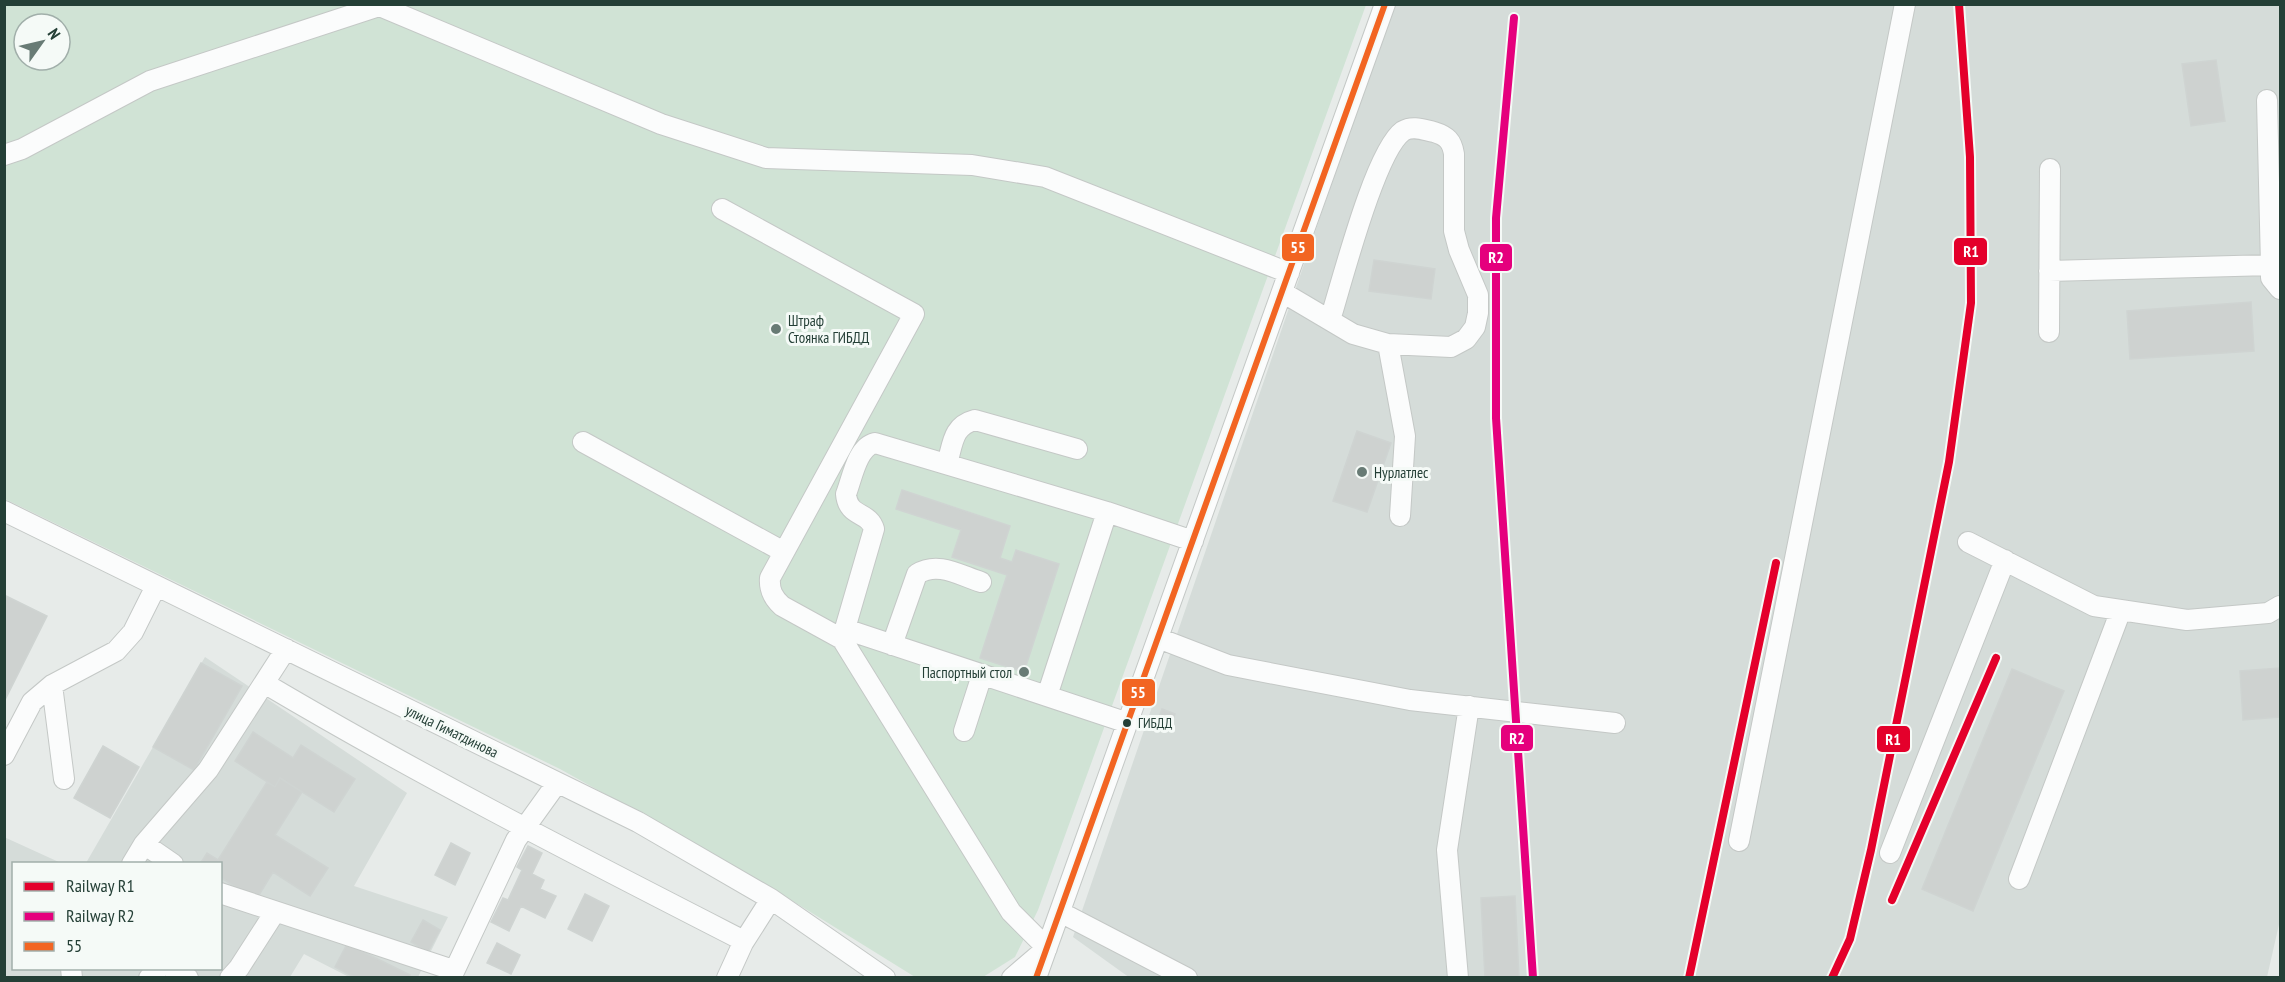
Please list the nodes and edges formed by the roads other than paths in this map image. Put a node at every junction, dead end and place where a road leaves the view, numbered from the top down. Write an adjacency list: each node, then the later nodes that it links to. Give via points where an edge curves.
1 (1385, 4): 10 (street)
2 (1905, 4): 45 (street)
3 (377, 5): 5 (street, via 150,81); 10 (street, via 661,124 766,158 972,165 1045,177)
4 (2267, 100): 8 (street)
5 (4, 155)
6 (2050, 169): 9 (street)
7 (722, 209): 23 (street, via 914,314)
8 (2271, 266): 9 (street); 11 (street, via 2271,278)
9 (2049, 271): 13 (street)
10 (1286, 283): 12 (street); 21 (street)
11 (2280, 289)
12 (1330, 320): 14 (street, via 1363,338); 14 (street, via 1376,175 1398,137 1411,128 1440,134 1453,145 1454,231 1478,295 1475,327 1466,339 1451,347)
13 (2049, 332)
14 (1388, 344): 20 (street, via 1405,436)
15 (583, 441): 23 (street)
16 (1077, 449): 17 (street, via 975,420 957,429)
17 (947, 464): 19 (street); 29 (street, via 875,443 865,447 846,499 853,512 868,519 874,529)
18 (4, 511): 26 (street, улица Гиматдинова)
19 (1107, 512): 21 (street); 36 (street)
20 (1400, 516)
21 (1193, 541): 30 (street)
22 (1968, 542): 24 (street)
23 (784, 552): 29 (street, via 770,578 775,599 782,606)
24 (2005, 560): 28 (street, via 2094,606); 47 (street)
25 (981, 582): 31 (street, via 937,568 917,574)
26 (156, 586): 32 (street, улица Гиматдинова); 35 (street, via 125,642 106,658)
27 (2280, 606): 28 (street, via 2268,613 2187,620)
28 (2121, 610): 50 (street)
29 (844, 634): 31 (street); 56 (street, via 1011,912)
30 (1158, 638): 37 (street, via 1228,665 1410,700); 38 (street)
31 (892, 645): 33 (street)
32 (286, 649): 34 (street); 43 (street, улица Гиматдинова)
33 (982, 675): 36 (street); 40 (street)
34 (264, 683): 44 (street, via 363,742); 46 (street, via 208,770)
35 (52, 685): 41 (street, via 32,702); 42 (street)
36 (1047, 696): 38 (street)
37 (1468, 706): 39 (street); 66 (street, via 1447,850)
38 (1128, 723): 54 (street)
39 (1615, 723)
40 (964, 731)
41 (4, 755)
42 (64, 779)
43 (557, 783): 44 (street); 52 (street, улица Гиматдинова, via 638,822)
44 (523, 827): 55 (street); 58 (street)
45 (1740, 841)
46 (144, 844): 48 (street); 49 (street)
47 (1890, 853)
48 (133, 862)
49 (170, 862)
50 (2019, 879)
51 (222, 894): 53 (street)
52 (771, 899): 55 (street); 62 (street, улица Гиматдинова)
53 (275, 912): 58 (street); 60 (street)
54 (1060, 912): 56 (street); 65 (street)
55 (744, 941): 61 (street)
56 (1047, 948): 63 (street); 64 (street)
57 (174, 970): 59 (street)
58 (452, 974)
59 (188, 978)
60 (230, 978)
61 (727, 978)
62 (885, 978)
63 (1012, 978)
64 (1036, 978)
65 (1187, 978)
66 (1458, 978)

